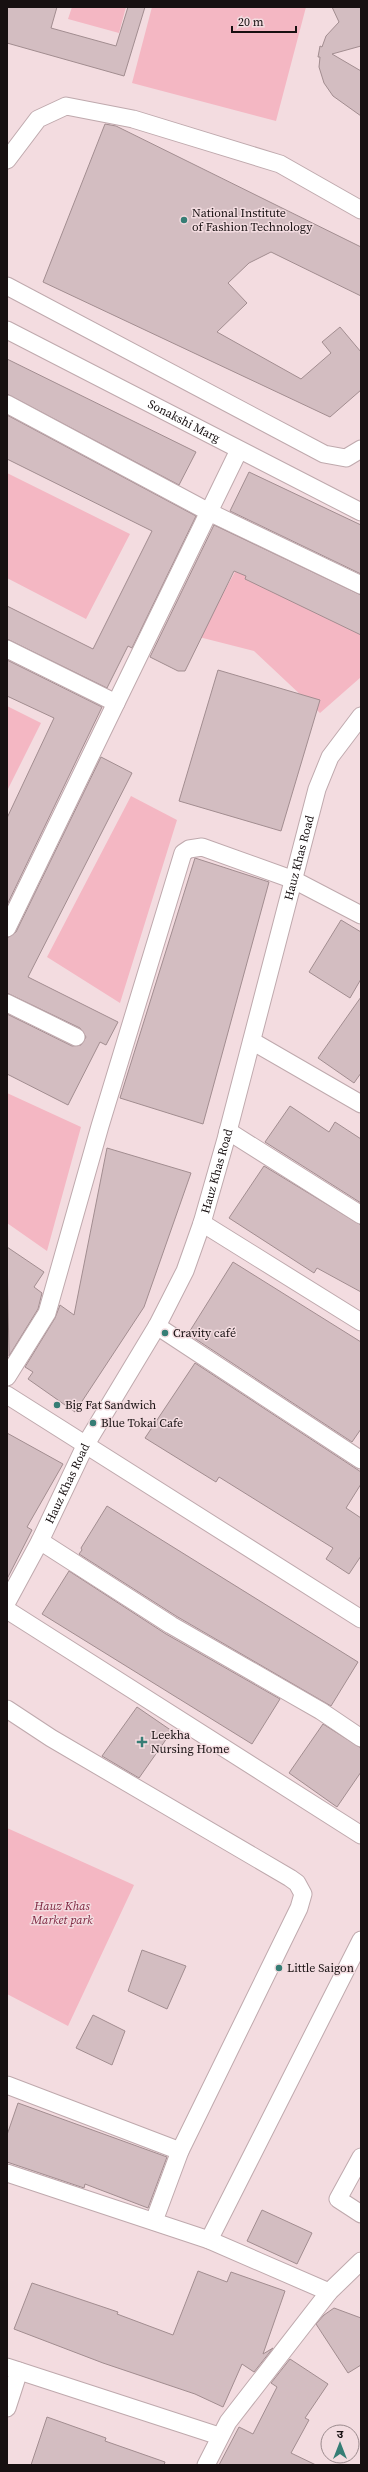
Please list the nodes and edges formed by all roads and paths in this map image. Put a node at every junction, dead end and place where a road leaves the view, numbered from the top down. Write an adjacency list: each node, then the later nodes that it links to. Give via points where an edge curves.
1 (7, 160): 2 (street, via 38,119 66,106 133,119 280,164)
2 (361, 210)
3 (7, 286): 6 (street, via 324,454 346,458)
4 (7, 330): 7 (street, Sonakshi Marg)
5 (7, 404): 8 (street)
6 (361, 449)
7 (239, 450): 8 (street); 9 (street, Sonakshi Marg)
8 (209, 512): 10 (street); 12 (street)
9 (361, 512)
10 (361, 585)
11 (7, 649): 12 (street)
12 (116, 703): 16 (street)
13 (361, 716): 14 (street, Hauz Khas Road, via 330,757 320,782)
14 (294, 880): 15 (street); 19 (street, Hauz Khas Road); 26 (street, via 202,847 189,849 183,853 100,1126 47,1313)
15 (361, 915)
16 (7, 928)
17 (7, 1004): 18 (street)
18 (76, 1037)
19 (252, 1041): 20 (street); 21 (street, Hauz Khas Road)
20 (361, 1104)
21 (228, 1131): 22 (street); 23 (street, Hauz Khas Road)
22 (361, 1215)
23 (202, 1222): 24 (street); 25 (street, Hauz Khas Road, via 185,1271)
24 (361, 1322)
25 (157, 1326): 28 (street, Hauz Khas Road); 29 (street)
26 (7, 1377)
27 (7, 1395): 28 (street)
28 (86, 1444): 30 (street, Hauz Khas Road); 33 (street)
29 (361, 1460)
30 (40, 1541): 31 (street, Hauz Khas Road); 35 (street, via 171,1626 321,1712)
31 (7, 1602)
32 (7, 1610): 36 (street)
33 (361, 1619)
34 (7, 1709): 39 (street, via 51,1738 290,1878 303,1894 299,1908)
35 (361, 1738)
36 (361, 1835)
37 (361, 1940): 44 (street)
38 (7, 2085): 39 (street)
39 (180, 2151): 43 (street)
40 (361, 2157): 42 (street, via 338,2199)
41 (7, 2173): 43 (street)
42 (361, 2214)
43 (154, 2221): 44 (street)
44 (209, 2240): 46 (street)
45 (361, 2261): 46 (street)
46 (329, 2292): 49 (street)
47 (13, 2369): 48 (street); 49 (street)
48 (7, 2408)
49 (219, 2436): 50 (street)
50 (206, 2465)

